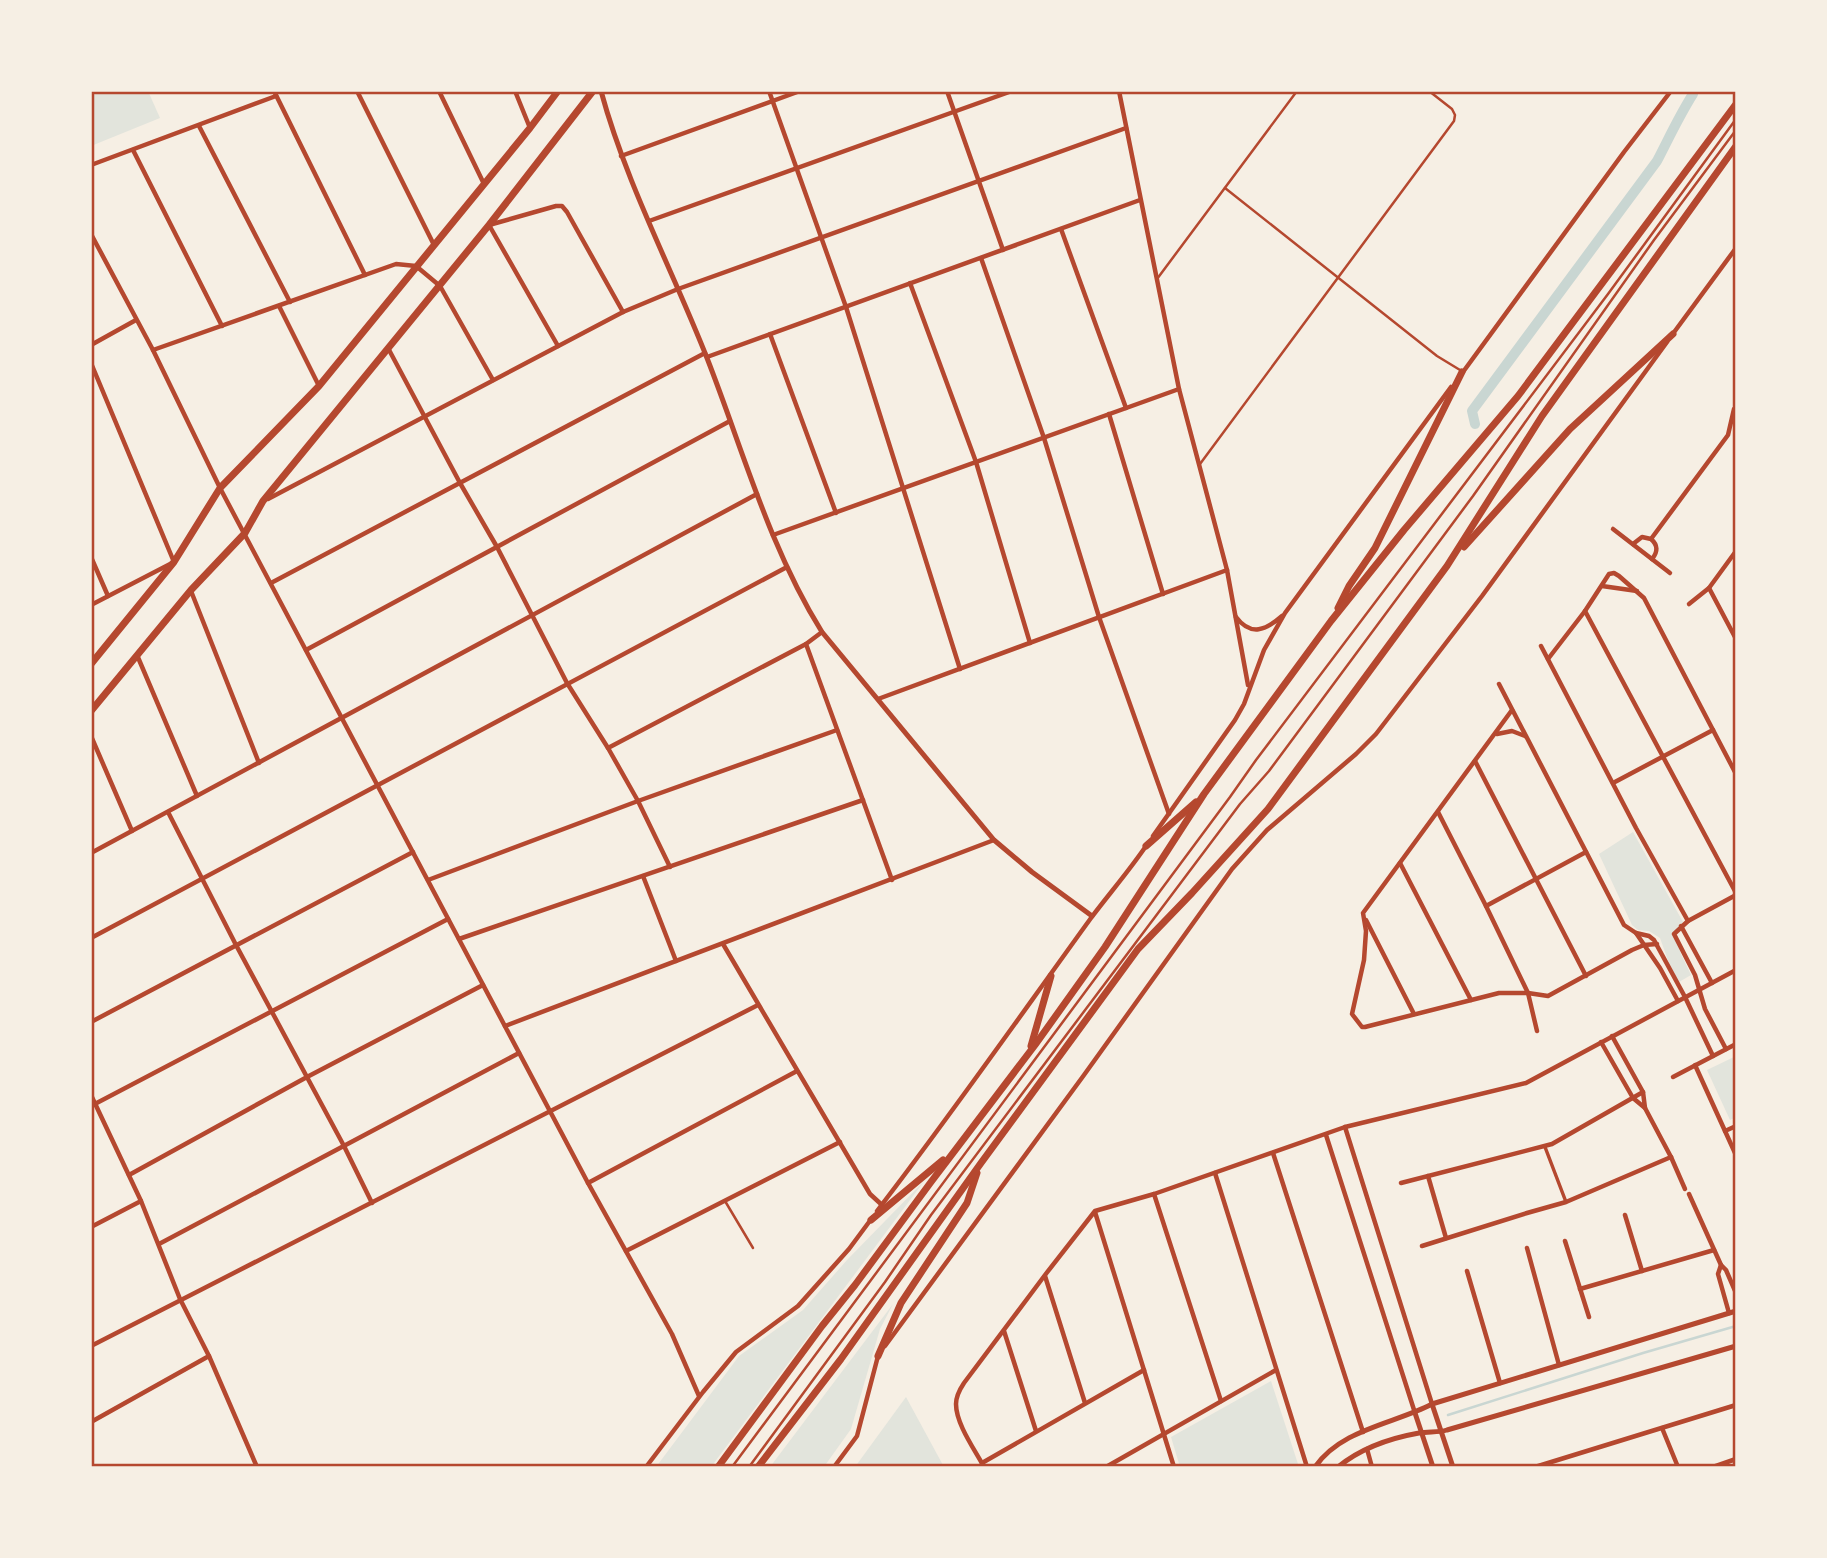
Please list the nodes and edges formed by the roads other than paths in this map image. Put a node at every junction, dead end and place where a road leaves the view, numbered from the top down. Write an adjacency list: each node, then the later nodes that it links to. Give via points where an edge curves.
1 (357, 91): 38 (street)
2 (439, 91): 30 (street)
3 (515, 91): 21 (street)
4 (558, 91): 21 (main road)
5 (593, 91): 34 (main road)
6 (601, 91): 26 (street)
7 (769, 91): 16 (street)
8 (800, 91): 16 (street)
9 (947, 91): 18 (street)
10 (1012, 91): 18 (street)
11 (1119, 91): 22 (street)
12 (1297, 91): 31 (lane)
13 (1429, 91): 44 (lane, via 1452,109 1454,121)
14 (1671, 91): 63 (street)
15 (275, 94): 20 (street); 43 (street)
16 (773, 101): 26 (street); 28 (street)
17 (1736, 104): 111 (main road, via 1518,396)
18 (954, 111): 28 (street); 29 (street)
19 (1736, 120): 282 (lane)
20 (199, 126): 25 (street); 49 (street)
21 (530, 128): 30 (main road)
22 (1126, 128): 29 (street); 32 (street)
23 (1736, 130): 283 (lane, via 1434,550 931,1215)
24 (1736, 146): 93 (main road, via 1542,416)
25 (133, 150): 27 (street); 54 (street)
26 (621, 156): 33 (street)
27 (91, 165)
28 (797, 168): 33 (street); 37 (street)
29 (979, 181): 37 (street); 40 (street)
30 (484, 184): 38 (main road)
31 (1225, 188): 44 (lane); 45 (lane)
32 (1140, 200): 35 (street); 45 (street)
33 (649, 222): 48 (street)
34 (489, 225): 47 (main road); 52 (street, via 562,206); 58 (street)
35 (1061, 229): 40 (street); 67 (street)
36 (91, 234): 53 (street)
37 (821, 237): 48 (street); 51 (street)
38 (434, 245): 42 (main road)
39 (1736, 248): 56 (street)
40 (1003, 250): 41 (street)
41 (981, 258): 46 (street); 74 (street)
42 (416, 265): 43 (street, via 396,264); 47 (street); 65 (main road)
43 (365, 275): 49 (street)
44 (1338, 277): 63 (lane); 76 (lane)
45 (1156, 280): 66 (street)
46 (911, 284): 51 (street); 75 (street)
47 (440, 286): 59 (main road); 64 (street)
48 (678, 289): 52 (street); 61 (street)
49 (290, 302): 50 (street)
50 (279, 306): 54 (street); 65 (street)
51 (846, 307): 55 (street); 79 (street)
52 (623, 312): 58 (street)
53 (136, 320): 57 (street); 60 (street)
54 (222, 326): 60 (street)
55 (770, 334): 61 (street); 82 (street)
56 (1673, 334): 93 (main road, via 1570,429); 258 (street, via 1376,734 1267,830 1231,869)
57 (91, 345)
58 (558, 346): 64 (street)
59 (388, 348): 70 (street); 81 (main road)
60 (153, 350): 78 (street)
61 (706, 355): 71 (street); 77 (street)
62 (91, 363): 92 (street)
63 (1462, 372): 107 (street); 111 (main road, via 1375,548)
64 (493, 380): 70 (street)
65 (319, 386): 78 (main road)
66 (1179, 389): 67 (street); 76 (street)
67 (1126, 408): 69 (street)
68 (1736, 408): 73 (street)
69 (1109, 414): 74 (street); 102 (street)
70 (425, 416): 77 (street); 81 (street)
71 (730, 421): 80 (street); 88 (street)
72 (1736, 431): 73 (street)
73 (1728, 435): 86 (street)
74 (1044, 438): 75 (street); 110 (street)
75 (976, 462): 79 (street); 114 (street)
76 (1199, 466): 95 (street)
77 (460, 483): 88 (street); 97 (street)
78 (220, 488): 84 (street); 92 (main road)
79 (904, 489): 82 (street); 121 (street)
80 (757, 494): 85 (street); 108 (street)
81 (264, 501): 84 (main road)
82 (836, 513): 85 (street)
83 (1613, 529): 87 (street)
84 (245, 533): 97 (street); 100 (main road)
85 (773, 535): 94 (street)
86 (1651, 539): 87 (street, via 1642,537); 91 (street, via 1656,548)
87 (1633, 544): 91 (street)
88 (497, 547): 108 (street); 117 (street)
89 (1736, 551): 99 (street)
90 (91, 558): 103 (street)
91 (1652, 559): 96 (street)
92 (174, 562): 103 (street); 120 (main road)
93 (1447, 566): 220 (main road, via 1268,809 1138,948)
94 (787, 567): 112 (street); 122 (street)
95 (1227, 570): 102 (street); 109 (street)
96 (1670, 573)
97 (271, 583): 117 (street)
98 (1603, 583): 101 (street); 101 (street, via 1614,573); 106 (street)
99 (1709, 588): 104 (street); 113 (street)
100 (191, 590): 118 (main road); 137 (street)
101 (1638, 591): 130 (street)
102 (1163, 594): 110 (street)
103 (107, 596): 105 (street)
104 (1689, 604)
105 (91, 605)
106 (1585, 611): 119 (street); 135 (street)
107 (1285, 613): 109 (street, via 1270,626 1255,629); 124 (street)
108 (532, 615): 122 (street); 128 (street)
109 (1235, 615): 124 (street)
110 (1099, 617): 114 (street); 147 (street)
111 (1331, 621): 141 (main road)
112 (822, 632): 115 (street); 125 (street)
113 (1736, 639)
114 (1030, 643): 121 (street)
115 (806, 644): 129 (street); 134 (street)
116 (1541, 646): 119 (street)
117 (306, 650): 128 (street)
118 (138, 656): 127 (main road); 142 (street)
119 (1548, 659): 139 (street)
120 (91, 664)
121 (960, 669): 125 (street)
122 (568, 683): 134 (street); 140 (street)
123 (1499, 684): 126 (street)
124 (1249, 688): 147 (street, via 1235,720)
125 (878, 699): 149 (street)
126 (1513, 710): 131 (street); 133 (street)
127 (91, 711)
128 (342, 717): 137 (street); 140 (street)
129 (837, 730): 143 (street); 144 (street)
130 (1713, 730): 135 (street); 138 (street)
131 (1494, 735): 133 (street, via 1512,731); 136 (street)
132 (91, 736): 148 (street)
133 (1528, 739): 152 (street)
134 (608, 748): 144 (street)
135 (1663, 757): 139 (street); 161 (street)
136 (1475, 761): 146 (street); 160 (street)
137 (259, 763): 142 (street)
138 (1736, 774)
139 (1613, 783): 166 (street)
140 (377, 784): 151 (street); 157 (street)
141 (1204, 794): 150 (main road); 196 (main road, via 1105,947)
142 (197, 796): 145 (street)
143 (863, 800): 155 (street); 159 (street)
144 (638, 801): 155 (street); 158 (street)
145 (168, 811): 148 (street); 157 (street)
146 (1438, 812): 154 (street); 162 (street)
147 (1169, 814): 150 (street)
148 (132, 831): 153 (street)
149 (994, 840): 159 (street); 164 (street)
150 (1146, 846): 164 (street)
151 (413, 852): 158 (street); 173 (street)
152 (1586, 852): 160 (street); 168 (street, via 1624,926)
153 (91, 853)
154 (1400, 863): 163 (street); 184 (street)
155 (670, 867): 156 (street)
156 (643, 876): 170 (street); 175 (street)
157 (202, 879): 169 (street); 173 (street)
158 (428, 880): 165 (street)
159 (892, 880): 171 (street)
160 (1537, 880): 162 (street); 178 (street)
161 (1736, 894): 166 (street)
162 (1486, 905): 182 (street)
163 (1363, 914): 188 (street); 188 (street, via 1364,960 1353,1016 1362,1027)
164 (1093, 916): 177 (street)
165 (448, 919): 170 (street); 187 (street)
166 (1688, 921): 167 (street)
167 (1681, 926): 179 (street); 181 (street, via 1674,934)
168 (1636, 933): 172 (street); 174 (street)
169 (91, 938)
170 (459, 939): 180 (street)
171 (723, 944): 175 (street); 186 (street)
172 (1657, 944): 174 (street); 183 (street)
173 (236, 945): 187 (street); 189 (street)
174 (1644, 945): 178 (street); 185 (street)
175 (676, 961): 190 (street)
176 (1736, 970): 179 (street)
177 (1051, 975): 196 (main road); 231 (street)
178 (1586, 976): 182 (street, via 1548,996)
179 (1712, 983): 181 (street)
180 (483, 985): 190 (street); 201 (street)
181 (1700, 989): 183 (street); 195 (street)
182 (1528, 993): 184 (street, via 1499,993); 191 (street)
183 (1685, 997): 185 (street); 198 (street)
184 (1471, 1000): 188 (street)
185 (1678, 1001): 192 (street)
186 (758, 1005): 200 (street); 208 (street)
187 (272, 1012): 201 (street); 206 (street)
188 (1414, 1014)
189 (91, 1022)
190 (505, 1026): 197 (street)
191 (1537, 1031)
192 (1612, 1036): 193 (street); 203 (street)
193 (1601, 1042): 205 (street); 210 (street, via 1526,1083)
194 (1736, 1044): 195 (street)
195 (1726, 1049): 198 (street)
196 (1029, 1052): 216 (main road)
197 (519, 1053): 208 (street); 214 (street)
198 (1713, 1056): 199 (street)
199 (1695, 1065): 202 (street); 211 (street)
200 (797, 1071): 213 (street); 224 (street)
201 (307, 1077): 214 (street); 222 (street)
202 (1674, 1077)
203 (1643, 1092): 205 (street); 207 (street)
204 (91, 1095): 206 (street)
205 (1633, 1098): 207 (street); 215 (street)
206 (93, 1105): 222 (street)
207 (1645, 1108): 219 (street)
208 (551, 1111): 224 (street); 230 (street)
209 (1736, 1126): 211 (street)
210 (1345, 1127): 212 (street); 266 (street)
211 (1725, 1132): 218 (street)
212 (1326, 1135): 217 (street); 268 (street)
213 (839, 1142): 228 (street); 231 (street, via 870,1194)
214 (344, 1146): 230 (street); 238 (street)
215 (1545, 1147): 223 (street); 229 (street)
216 (954, 1151): 234 (main road); 281 (main road)
217 (1273, 1153): 221 (street); 272 (street)
218 (1735, 1153)
219 (1671, 1157): 229 (street); 242 (street)
220 (981, 1163): 258 (main road, via 967,1203 901,1303); 284 (main road)
221 (1215, 1173): 226 (street); 261 (street)
222 (129, 1175): 227 (street)
223 (1429, 1176): 225 (street); 236 (street)
224 (588, 1183): 243 (street)
225 (1401, 1183)
226 (1154, 1194): 232 (street); 264 (street)
227 (141, 1201): 235 (street); 238 (street)
228 (725, 1201): 240 (lane); 243 (street)
229 (1566, 1202): 236 (street)
230 (372, 1203): 250 (street)
231 (883, 1205): 234 (street)
232 (1095, 1212): 247 (street); 260 (street)
233 (1625, 1215): 246 (street)
234 (871, 1220): 263 (street, via 799,1306 736,1352)
235 (91, 1227)
236 (1446, 1238): 239 (street)
237 (1565, 1241): 248 (street)
238 (159, 1244): 250 (street)
239 (1422, 1246)
240 (753, 1248)
241 (1527, 1248): 259 (street)
242 (1714, 1250): 244 (street); 246 (street)
243 (626, 1251): 263 (street, via 672,1334)
244 (1721, 1265): 249 (street); 252 (street, via 1718,1274)
245 (1467, 1271): 262 (street)
246 (1642, 1271): 248 (street)
247 (1045, 1275): 254 (street); 265 (street)
248 (1580, 1289): 253 (street)
249 (1736, 1293)
250 (180, 1300): 255 (street); 257 (street)
251 (1736, 1311): 252 (street)
252 (1729, 1313): 259 (street)
253 (1589, 1317)
254 (1004, 1330): 271 (street); 278 (street, via 964,1383 956,1404 960,1423)
255 (91, 1346)
256 (1736, 1346): 273 (street)
257 (209, 1356): 269 (street); 279 (street)
258 (878, 1356): 285 (street, via 858,1436)
259 (1559, 1365): 262 (street)
260 (1144, 1370): 265 (street); 275 (street)
261 (1276, 1370): 264 (street); 288 (street)
262 (1500, 1383): 266 (street)
263 (699, 1397): 280 (street)
264 (1221, 1402): 275 (street)
265 (1085, 1403): 271 (street)
266 (1432, 1404): 268 (street); 273 (street)
267 (1736, 1405): 270 (street)
268 (1415, 1413): 272 (street); 274 (street)
269 (91, 1422)
270 (1662, 1428): 294 (street); 295 (street)
271 (1036, 1432): 278 (street)
272 (1363, 1432): 289 (street, via 1330,1450)
273 (1441, 1432): 274 (street); 293 (street)
274 (1421, 1433): 276 (street); 292 (street)
275 (1164, 1434): 286 (street); 287 (street)
276 (1367, 1449): 290 (street); 291 (street)
277 (1736, 1459): 296 (street)
278 (983, 1465)
279 (256, 1467)
280 (646, 1467)
281 (718, 1467)
282 (732, 1467)
283 (749, 1467)
284 (758, 1467)
285 (834, 1467)
286 (1106, 1467)
287 (1174, 1467)
288 (1307, 1467)
289 (1315, 1467)
290 (1338, 1467)
291 (1372, 1467)
292 (1433, 1467)
293 (1453, 1467)
294 (1535, 1467)
295 (1678, 1467)
296 (1713, 1467)

